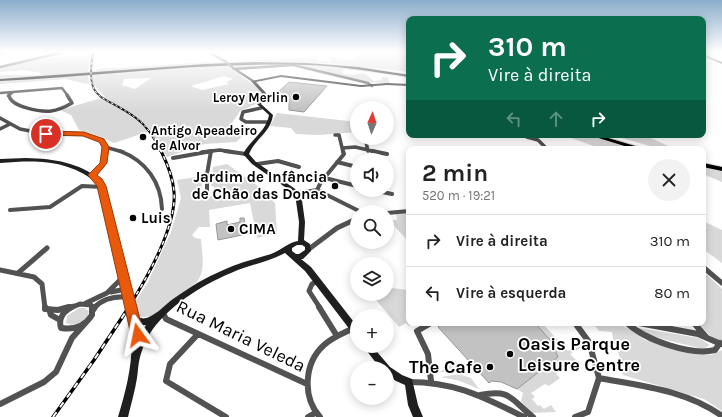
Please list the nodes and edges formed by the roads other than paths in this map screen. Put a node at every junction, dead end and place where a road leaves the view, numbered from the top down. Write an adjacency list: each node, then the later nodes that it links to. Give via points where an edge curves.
1 (116, 71): 9 (main road)
2 (128, 71): 9 (main road)
3 (238, 71): 10 (street)
4 (320, 71): 11 (street)
5 (376, 71): 8 (main road)
6 (384, 71): 7 (main road)
7 (406, 75)
8 (406, 76)
9 (0, 80)
10 (253, 82): 11 (street, via 281,76); 15 (street, via 264,94 260,102)
11 (372, 86): 12 (street)
12 (406, 86)
13 (13, 92): 13 (street, via 62,88 72,103 40,112 12,101 8,96); 14 (street)
14 (0, 93)
15 (261, 108): 17 (street, via 271,114); 17 (street, via 243,112 241,119 246,122)
16 (0, 118): 18 (street)
17 (269, 122): 31 (street)
18 (10, 124): 19 (street); 26 (street, via 20,130 33,132 84,134 102,141)
19 (0, 129)
20 (336, 135): 27 (street)
21 (536, 138): 24 (street)
22 (604, 138): 25 (main road)
23 (367, 145): 29 (street)
24 (544, 146)
25 (630, 146)
26 (105, 147): 40 (street, via 104,163); 48 (street, via 122,150 145,166 160,188)
27 (343, 148): 29 (street, via 356,147); 34 (street, via 344,154)
28 (211, 151): 31 (street); 32 (street); 46 (street)
29 (368, 151): 30 (street)
30 (381, 153)
31 (246, 154): 35 (street)
32 (173, 158)
33 (0, 161): 40 (street, via 45,160 74,166)
34 (337, 162): 36 (street); 41 (street)
35 (257, 164): 38 (street, via 274,160); 45 (street)
36 (350, 165)
37 (706, 166): 39 (main road)
38 (299, 167)
39 (722, 169)
40 (92, 175): 43 (street)
41 (325, 178): 42 (street); 44 (street)
42 (350, 184)
43 (102, 186): 49 (street, via 82,186 50,207); 63 (street)
44 (317, 190): 45 (street); 47 (street)
45 (298, 193): 53 (street)
46 (207, 196)
47 (350, 206)
48 (162, 208)
49 (10, 210)
50 (406, 210): 51 (street)
51 (394, 212)
52 (350, 222): 55 (street, via 321,241)
53 (301, 230): 54 (street); 55 (street, via 301,240)
54 (291, 246): 55 (street); 57 (street, via 288,252); 58 (street)
55 (306, 247): 57 (street, via 301,257); 59 (street)
56 (47, 248): 62 (street)
57 (292, 256): 58 (street); 59 (street)
58 (264, 258): 72 (street, via 214,277 189,292)
59 (308, 269): 64 (street)
60 (0, 270): 62 (street)
61 (706, 270): 65 (street)
62 (18, 273): 70 (street, via 34,277 42,284 46,309)
63 (123, 277): 66 (street); 67 (street)
64 (318, 281): 77 (street); 87 (street, via 312,284 309,291)
65 (722, 283)
66 (127, 293): 67 (street); 76 (street, bridge)
67 (109, 296): 68 (street); 71 (street)
68 (84, 304): 69 (street); 71 (street, via 91,305)
69 (75, 306): 70 (street); 74 (street, via 66,311)
70 (50, 309): 74 (street, via 51,315)
71 (93, 310): 75 (street)
72 (163, 313): 73 (street); 85 (street); 86 (street, Rua Maria Veleda, via 166,319)
73 (153, 319): 76 (street, via 145,322); 85 (street, via 141,328)
74 (60, 320): 83 (street, via 59,325)
75 (88, 320): 83 (street); 89 (street)
76 (134, 320): 85 (street)
77 (350, 323)
78 (426, 326): 95 (street, via 417,331 428,354)
79 (580, 326): 94 (street, via 589,342)
80 (630, 326): 90 (street, via 645,337 707,352 715,350)
81 (658, 326): 88 (street)
82 (696, 326): 88 (street)
83 (69, 329): 89 (street)
84 (350, 332): 87 (street)
85 (142, 334): 103 (street)
86 (198, 334): 97 (street, Rua Maria Veleda); 104 (street, via 170,364 166,380)
87 (337, 336): 97 (street, via 318,351)
88 (706, 338): 90 (street)
89 (71, 339): 99 (street, via 64,360 54,374)
90 (721, 344)
91 (373, 353): 92 (street)
92 (380, 361)
93 (394, 375): 96 (street)
94 (599, 378): 102 (street, via 677,394 699,402); 108 (street, via 588,412)
95 (431, 381): 96 (street); 98 (street, via 453,385)
96 (410, 382): 106 (street, via 413,405)
97 (307, 384): 100 (street, via 309,400)
98 (479, 395): 101 (street); 107 (street, via 506,393)
99 (0, 404)
100 (318, 415): 105 (street)
101 (522, 416)
102 (722, 416)
103 (123, 417)
104 (226, 417)
105 (308, 417)
106 (418, 417)
107 (533, 417)
108 (575, 417)

